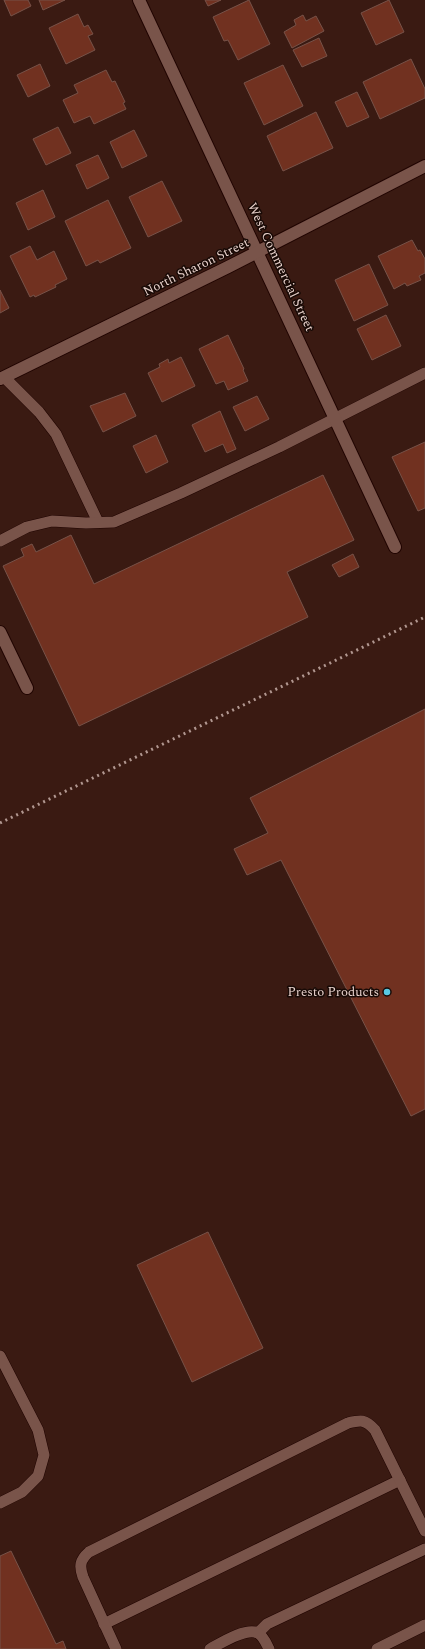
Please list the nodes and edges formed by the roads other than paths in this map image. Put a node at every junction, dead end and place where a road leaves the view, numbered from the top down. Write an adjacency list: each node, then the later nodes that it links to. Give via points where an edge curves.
1 (140, 0): 3 (street, West Commercial Street)
2 (425, 166): 3 (street, North Sharon Street)
3 (258, 252): 5 (street, North Sharon Street); 6 (street, West Commercial Street)
4 (425, 373): 6 (lane)
5 (2, 378): 7 (lane, via 39,412 56,434)
6 (336, 419): 7 (lane, via 279,448 114,522); 9 (street, West Commercial Street)
7 (98, 522): 8 (lane, via 52,521 27,527)
8 (0, 542)
9 (395, 547)
10 (0, 632): 11 (street)
11 (27, 688)
12 (0, 1356): 14 (lane, via 38,1430 44,1454 38,1476 22,1492)
13 (400, 1480): 15 (lane); 17 (lane); 17 (lane, via 375,1430 368,1422 359,1420 348,1423 90,1552 83,1558 79,1568)
14 (0, 1503)
15 (425, 1531)
16 (425, 1549): 19 (lane, via 267,1624)
17 (104, 1624): 20 (lane)
18 (425, 1625): 23 (lane)
19 (258, 1633): 21 (lane, via 242,1633); 22 (lane, via 264,1638)
20 (116, 1649)
21 (210, 1649)
22 (269, 1649)
23 (377, 1649)

